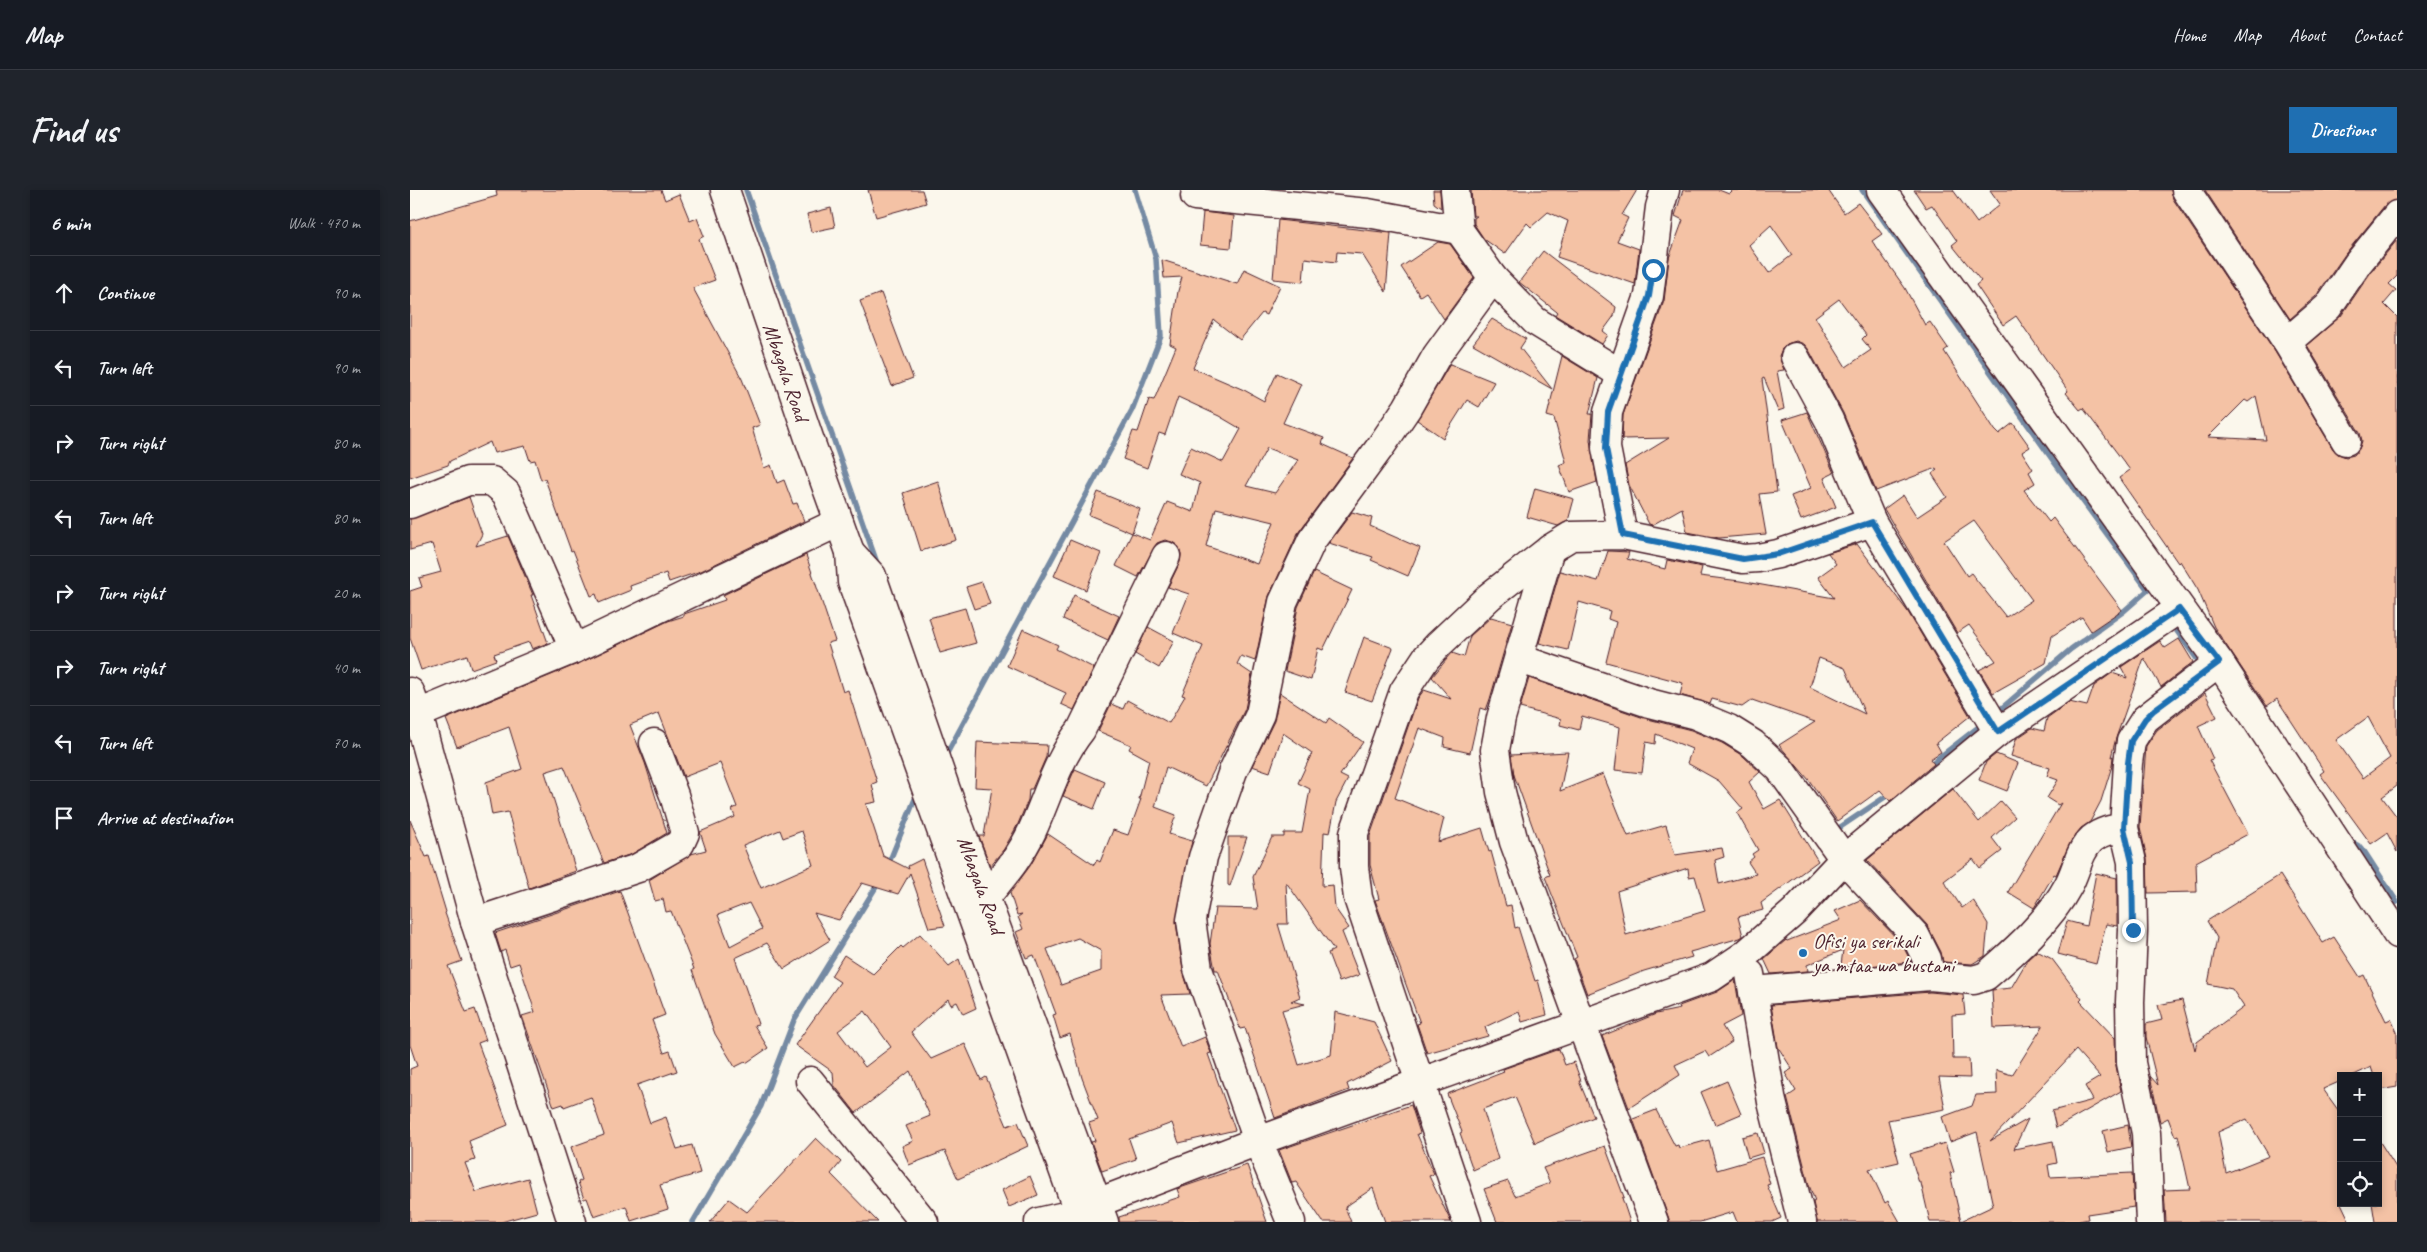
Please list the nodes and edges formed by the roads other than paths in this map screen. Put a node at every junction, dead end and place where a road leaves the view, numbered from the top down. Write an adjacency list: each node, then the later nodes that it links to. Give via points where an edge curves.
1 (726, 190): 15 (street, Mbagala Road)
2 (1455, 190): 8 (street)
3 (1665, 190): 12 (street, via 1649,296)
4 (1881, 190): 21 (street)
5 (2186, 190): 10 (street)
6 (1195, 196): 8 (street, via 1368,213)
7 (2397, 215): 10 (street, via 2328,307)
8 (1460, 230): 9 (street)
9 (1493, 278): 12 (street, via 1536,321); 39 (street, via 1437,355 1382,446 1312,540 1283,602 1260,714 1233,771 1203,857 1191,920 1198,969)
10 (2287, 342): 13 (street)
11 (1795, 357): 16 (street, via 1829,420)
12 (1620, 374): 17 (street, via 1608,412 1606,448)
13 (2346, 441)
14 (410, 504): 22 (street, via 468,481 492,481 506,493)
15 (839, 522): 19 (street, Mbagala Road); 22 (street)
16 (1872, 522): 17 (street, via 1778,554 1743,559); 26 (street)
17 (1623, 535): 18 (street, via 1571,536)
18 (1550, 549): 23 (street); 38 (street, via 1490,596 1426,658 1404,692 1354,833 1358,898)
19 (850, 552): 30 (street, Mbagala Road, via 872,576); 40 (street, Mbagala Road, via 852,582)
20 (1166, 556): 30 (street, via 1081,730 1068,746 1053,775 1031,833 1010,870)
21 (2179, 609): 24 (street); 26 (street)
22 (574, 649): 25 (street)
23 (1520, 660): 29 (street, via 1729,728 1753,744 1780,769); 36 (street, via 1501,718 1495,750 1501,792 1514,842)
24 (2219, 662): 28 (street, via 2154,710 2131,741); 32 (street)
25 (414, 703): 31 (street)
26 (1998, 732): 29 (street)
27 (654, 743): 31 (street, via 685,833 680,844 638,868)
28 (2124, 828): 34 (street, via 2102,832 2091,840 2081,852 2068,886 2053,908 1986,976 1974,980); 48 (street, via 2132,862 2131,1062 2146,1134)
29 (1844, 859): 33 (street, via 1794,912); 34 (street, via 1915,935 1927,959)
30 (986, 897): 40 (street, Mbagala Road)
31 (475, 922): 41 (street)
32 (2397, 934)
33 (1746, 954): 35 (street); 36 (street, via 1712,977)
34 (1930, 976): 35 (street)
35 (1753, 991): 47 (street, via 1772,1102)
36 (1581, 1024): 38 (street); 46 (street)
37 (810, 1081): 42 (street)
38 (1421, 1082): 39 (street); 45 (street)
39 (1258, 1141): 40 (street); 44 (street)
40 (1090, 1214): 43 (street)
41 (572, 1222)
42 (924, 1222)
43 (1039, 1222)
44 (1291, 1222)
45 (1466, 1222)
46 (1654, 1222)
47 (1802, 1222)
48 (2150, 1222)

